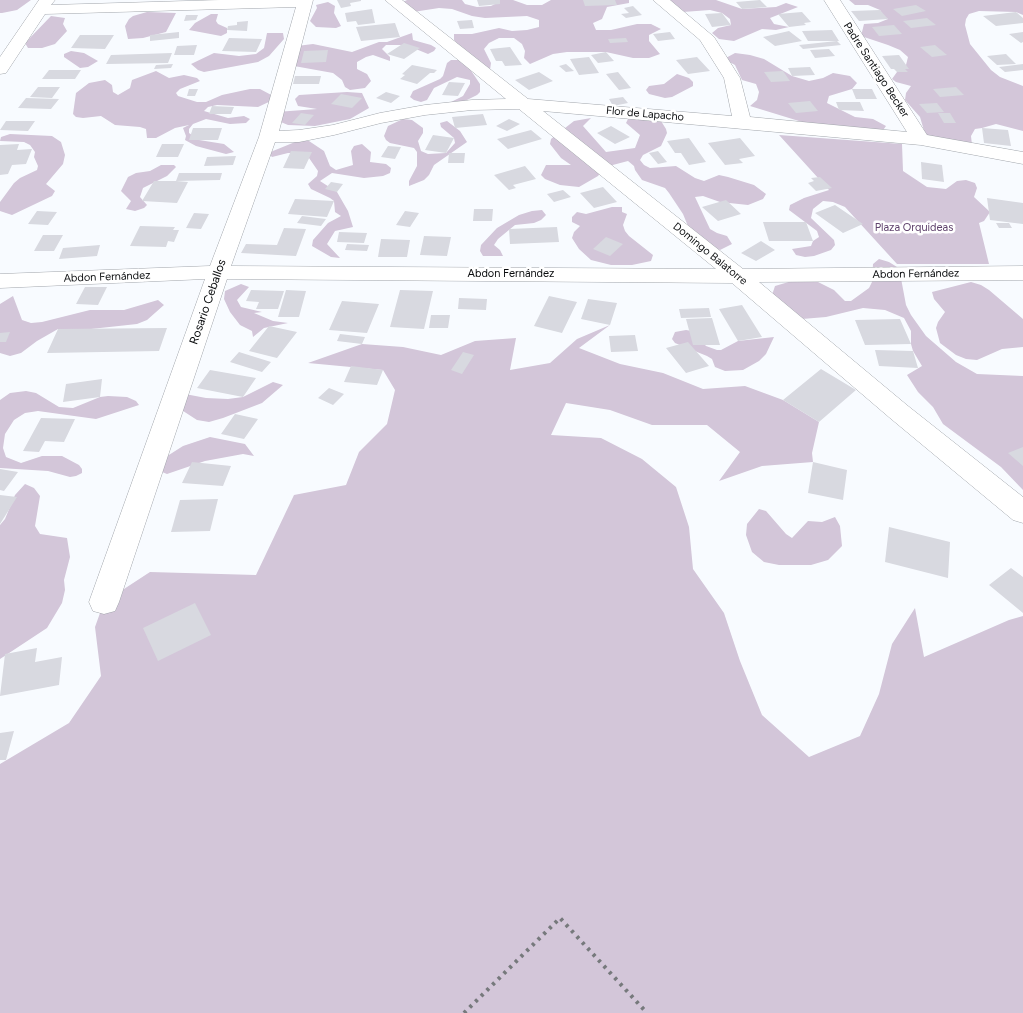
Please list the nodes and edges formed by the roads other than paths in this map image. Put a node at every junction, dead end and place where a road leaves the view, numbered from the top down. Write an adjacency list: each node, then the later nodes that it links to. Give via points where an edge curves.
1 (393, 0): 7 (street, Domingo Balatorre)
2 (661, 0): 8 (street, via 706,37 732,78)
3 (832, 0): 10 (street, Padre Santiago Becker)
4 (305, 1): 5 (street); 9 (street, Rosario Ceballos)
5 (44, 5): 6 (street)
6 (0, 69)
7 (523, 104): 8 (street, Flor de Lapacho); 9 (street, Flor de Lapacho, via 472,104 425,110 334,130); 14 (street, Domingo Balatorre)
8 (742, 122): 10 (street, Flor de Lapacho)
9 (268, 137): 12 (street, Rosario Ceballos)
10 (921, 139): 11 (street, Flor de Lapacho)
11 (1023, 158)
12 (218, 272): 14 (street, Abdon Fernández); 15 (street, Abdon Fernández); 17 (street, Rosario Ceballos)
13 (1023, 273): 14 (street, Abdon Fernández)
14 (738, 276): 16 (street, Domingo Balatorre)
15 (0, 281)
16 (1023, 512)
17 (104, 602)

